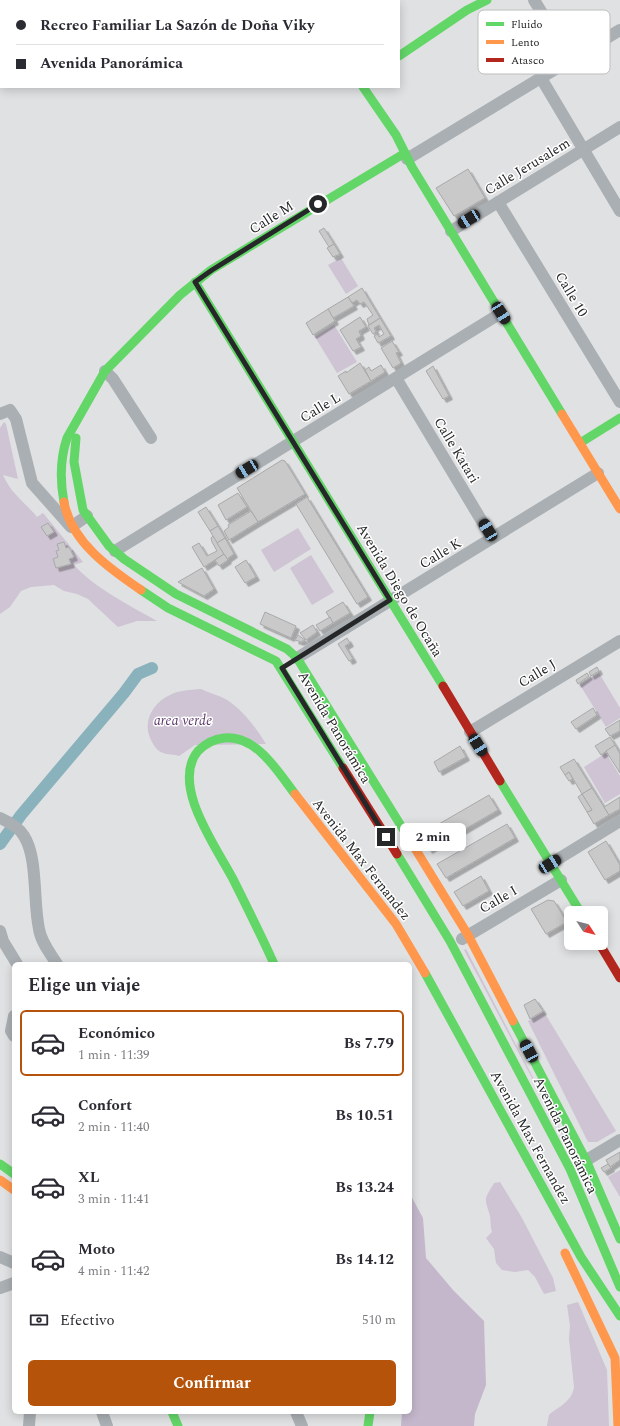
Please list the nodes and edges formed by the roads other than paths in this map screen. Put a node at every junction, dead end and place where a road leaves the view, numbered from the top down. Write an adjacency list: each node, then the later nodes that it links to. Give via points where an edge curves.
1 (487, 0): 6 (main road, via 467,10)
2 (534, 0): 3 (street)
3 (540, 10)
4 (620, 30): 5 (street)
5 (610, 36)
6 (400, 55)
7 (548, 74): 8 (street)
8 (541, 78): 11 (street); 12 (street)
9 (364, 88): 12 (main road, via 396,135)
10 (620, 127): 11 (street, Calle Jerusalem)
11 (583, 150): 13 (street, Calle Jerusalem); 14 (street)
12 (406, 156): 15 (main road); 16 (main road, Calle M, via 237,254)
13 (498, 202): 15 (street, Calle Jerusalem); 20 (street, Calle 10)
14 (620, 211)
15 (451, 231): 17 (main road)
16 (195, 282): 18 (main road, Avenida Panorámica); 25 (main road, Avenida Diego de Ocaña)
17 (501, 313): 19 (street, Calle L); 26 (main road)
18 (105, 371): 23 (main road, Avenida Panorámica); 24 (street, via 113,379)
19 (396, 378): 25 (street, Calle L); 31 (street, Calle Katari)
20 (620, 402)
21 (0, 414): 30 (street, via 10,410 16,419 32,483)
22 (620, 418): 26 (main road)
23 (78, 421): 29 (main road, Avenida Panorámica, via 74,462 83,510); 30 (main road, Avenida Panorámica, via 67,438 61,463 63,498)
24 (151, 438)
25 (293, 441): 32 (street, Calle L); 34 (main road, Avenida Diego de Ocaña)
26 (580, 443): 27 (main road)
27 (598, 473): 28 (main road); 31 (street, Calle K)
28 (620, 509)
29 (87, 516): 30 (street); 32 (main road, Avenida Panorámica)
30 (71, 527): 33 (main road, Avenida Panorámica)
31 (492, 538): 34 (street, Calle K)
32 (115, 552): 33 (main road); 36 (main road, Avenida Panorámica, via 176,594 287,649)
33 (102, 561): 37 (main road, Avenida Panorámica, via 142,592 168,608 216,630 276,662)
34 (390, 600): 36 (street, Calle K); 38 (main road, Avenida Diego de Ocaña)
35 (620, 640): 38 (street, Calle J)
36 (297, 658): 37 (main road); 47 (main road, Avenida Panorámica)
37 (282, 668): 48 (main road, Avenida Panorámica)
38 (470, 732): 41 (main road, Avenida Diego de Ocaña)
39 (3, 819): 51 (street, via 24,835 32,859 39,930 45,946)
40 (620, 821): 41 (street)
41 (550, 864): 42 (main road, Avenida Diego de Ocaña)
42 (561, 880): 43 (main road, Avenida Diego de Ocaña); 47 (street, Calle I)
43 (577, 906)
44 (396, 924): 46 (main road); 52 (main road, Avenida Max Fernandez, via 264,755 235,738 219,738 197,752 190,767 190,794 223,853); 64 (main road, Avenida Max Fernandez, via 442,1001)
45 (0, 931): 50 (street)
46 (386, 931)
47 (468, 935): 48 (street, Calle I); 55 (main road, Avenida Panorámica)
48 (452, 946): 57 (main road, Avenida Panorámica)
49 (603, 950): 53 (main road)
50 (16, 962)
51 (56, 962)
52 (273, 962)
53 (620, 978)
54 (620, 1140): 55 (street)
55 (586, 1160): 57 (street); 62 (main road, Avenida Panorámica)
56 (0, 1164): 58 (main road)
57 (570, 1170): 61 (main road, Avenida Panorámica)
58 (12, 1173)
59 (0, 1180): 60 (main road)
60 (12, 1189)
61 (591, 1238): 64 (main road); 69 (main road, Avenida Panorámica)
62 (620, 1239)
63 (559, 1242): 65 (main road)
64 (576, 1246): 65 (main road); 71 (main road, Avenida Max Fernandez)
65 (565, 1253): 72 (main road, via 615,1345)
66 (0, 1257): 67 (street)
67 (12, 1263)
68 (12, 1284): 70 (street)
69 (620, 1287)
70 (0, 1288)
71 (620, 1316)
72 (618, 1369): 79 (main road)
73 (30, 1414): 76 (street)
74 (297, 1414): 77 (street)
75 (370, 1414): 78 (main road)
76 (29, 1426)
77 (302, 1426)
78 (368, 1426)
79 (618, 1426)

